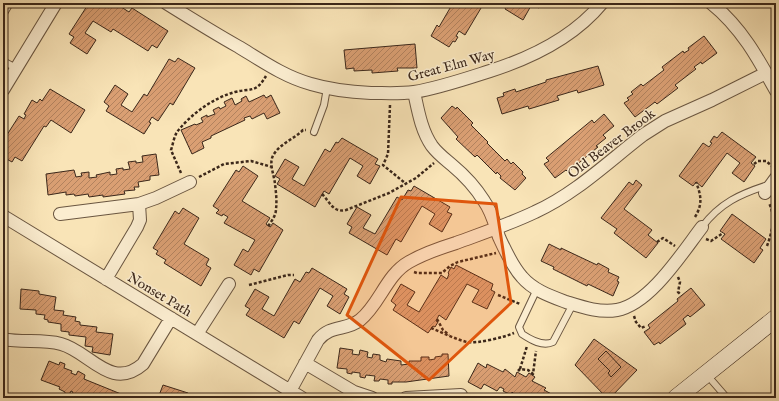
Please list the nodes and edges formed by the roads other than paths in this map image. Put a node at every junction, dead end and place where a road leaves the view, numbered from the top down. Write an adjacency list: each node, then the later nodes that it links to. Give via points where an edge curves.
1 (10, 3): 6 (lane)
2 (56, 3): 8 (street)
3 (166, 3): 10 (street, Great Elm Way, via 272,67 297,79)
4 (602, 3): 13 (street, Great Elm Way, via 574,30 527,57 465,79)
5 (711, 3): 9 (street, via 740,32)
6 (3, 15)
7 (3, 61): 8 (lane)
8 (16, 68): 11 (street)
9 (766, 72): 12 (street); 20 (street, Old Beaver Brook, via 665,121 561,199)
10 (327, 88): 13 (street, Great Elm Way, via 390,93); 14 (lane)
11 (3, 90)
12 (776, 91)
13 (414, 92): 20 (street, via 424,130 433,147 479,193 490,210)
14 (314, 132)
15 (190, 182): 17 (street)
16 (771, 185): 21 (lane, via 727,202)
17 (139, 204): 18 (street); 22 (street, via 138,227)
18 (60, 214)
19 (3, 216): 22 (street, Nonset Path)
20 (496, 228): 24 (street, via 521,276); 30 (street, Old Beaver Brook, via 443,247 406,264 361,319 322,335)
21 (702, 228): 25 (street, via 656,285 631,305 607,311)
22 (106, 279): 26 (street, Nonset Path)
23 (228, 284): 28 (street)
24 (537, 289): 25 (street); 25 (lane, via 521,322 520,331 538,343 554,342)
25 (573, 304)
26 (171, 318): 28 (street, Nonset Path); 29 (street, via 143,364 123,374 107,371 62,344)
27 (776, 318): 31 (main road)
28 (197, 334): 32 (street, Nonset Path)
29 (3, 339)
30 (305, 363): 32 (street); 35 (street, via 354,392)
31 (706, 374): 37 (main road); 38 (lane)
32 (290, 391): 34 (street, Nonset Path)
33 (461, 395): 36 (street)
34 (302, 398)
35 (372, 398)
36 (406, 398)
37 (676, 398)
38 (727, 398)

